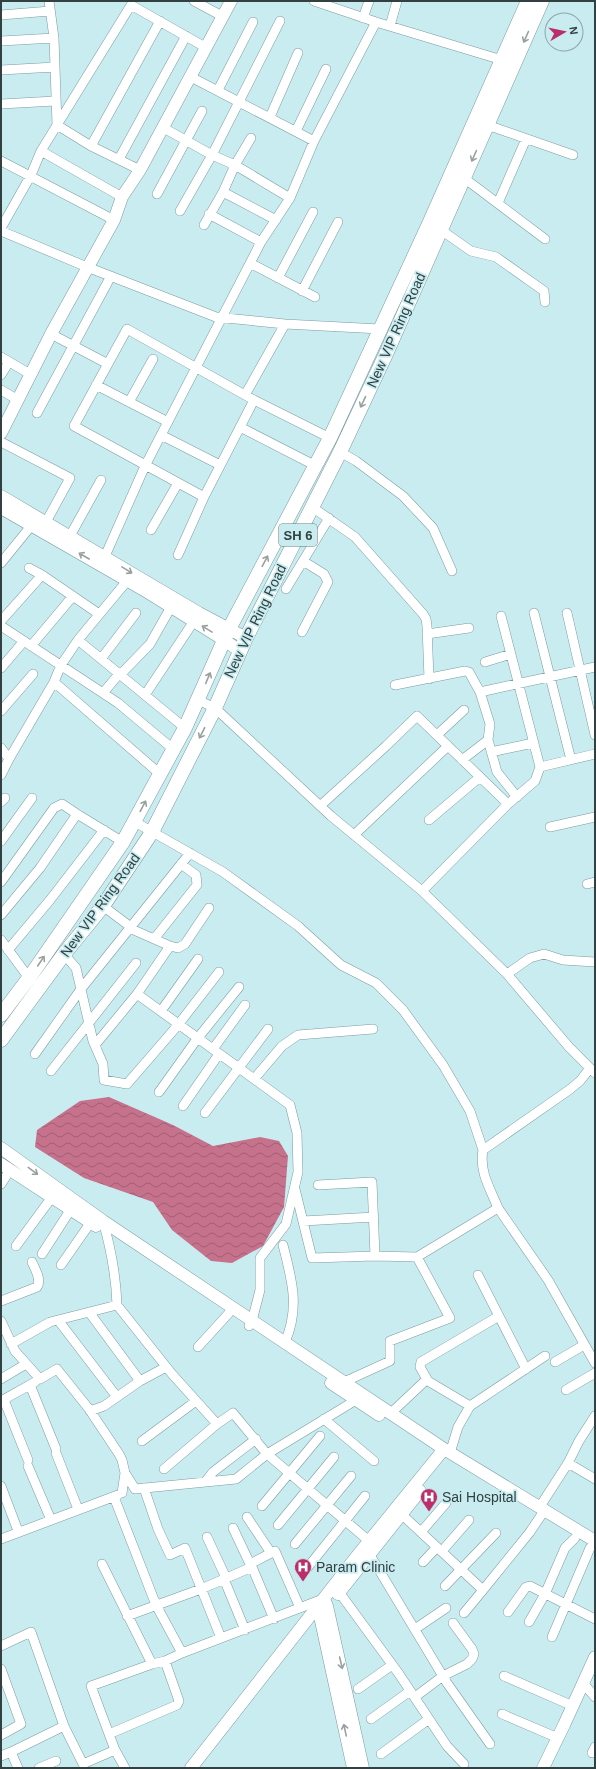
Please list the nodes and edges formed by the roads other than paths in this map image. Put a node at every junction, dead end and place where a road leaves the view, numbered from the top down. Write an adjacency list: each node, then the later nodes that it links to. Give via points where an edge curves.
1 (49, 1): 10 (street)
2 (194, 1): 12 (street)
3 (231, 1): 12 (street)
4 (314, 1): 9 (street)
5 (369, 1): 13 (street)
6 (397, 1): 18 (street)
7 (528, 1): 24 (main road, New VIP Ring Road / SH 6)
8 (542, 1): 24 (main road, New VIP Ring Road / SH 6, one-way to 24)
9 (338, 5): 13 (street)
10 (50, 11): 11 (street); 20 (street)
11 (1, 15)
12 (222, 16): 22 (street)
13 (363, 18): 17 (street)
14 (160, 21): 19 (street); 35 (street, via 131,5); 43 (street)
15 (253, 22): 29 (street)
16 (280, 22): 31 (street)
17 (376, 22): 18 (street); 42 (street)
18 (390, 26): 24 (street)
19 (186, 36): 22 (street); 47 (street)
20 (54, 38): 21 (street); 25 (street)
21 (1, 41)
22 (205, 47): 28 (street)
23 (298, 53): 34 (street)
24 (509, 55): 36 (main road, New VIP Ring Road / SH 6); 78 (main road, New VIP Ring Road / SH 6)
25 (55, 67): 27 (street); 30 (street)
26 (326, 68): 38 (street)
27 (1, 70)
28 (190, 76): 29 (street); 37 (street)
29 (218, 90): 31 (street)
30 (56, 101): 32 (street); 35 (street)
31 (239, 102): 34 (street); 45 (street)
32 (1, 104)
33 (202, 111): 41 (street)
34 (270, 117): 38 (street)
35 (57, 125): 43 (street); 44 (street)
36 (487, 126): 40 (street); 52 (main road, New VIP Ring Road / SH 6, one-way to 52)
37 (162, 127): 41 (street); 50 (street)
38 (296, 131): 42 (street)
39 (251, 138): 49 (street)
40 (526, 139): 46 (street); 57 (street)
41 (185, 140): 45 (street); 54 (street)
42 (314, 141): 56 (street)
43 (91, 146): 47 (street)
44 (40, 152): 51 (street); 55 (street)
45 (212, 155): 49 (street); 58 (street)
46 (573, 155)
47 (119, 159): 50 (street)
48 (1, 161): 51 (street)
49 (235, 165): 53 (street); 56 (street)
50 (140, 170): 55 (street)
51 (31, 175): 61 (street); 65 (street)
52 (464, 178): 57 (street); 66 (main road, New VIP Ring Road / SH 6)
53 (223, 192): 60 (street); 62 (street)
54 (157, 194)
55 (122, 198): 61 (street)
56 (290, 198): 62 (street)
57 (498, 203): 67 (street)
58 (180, 211)
59 (313, 212): 72 (street)
60 (209, 214): 64 (street); 68 (street)
61 (114, 220): 70 (street)
62 (276, 220): 68 (street)
63 (338, 222): 73 (street)
64 (204, 225)
65 (1, 229): 70 (street)
66 (441, 230): 75 (street, via 471,251 496,257 544,291); 100 (main road, New VIP Ring Road / SH 6, one-way to 100)
67 (545, 238)
68 (261, 242): 69 (street)
69 (250, 263): 72 (street); 76 (street)
70 (87, 267): 71 (street); 79 (street)
71 (111, 276): 76 (street); 80 (street)
72 (278, 278): 73 (street)
73 (302, 291): 74 (street)
74 (315, 298)
75 (545, 302)
76 (222, 318): 77 (street); 84 (street)
77 (285, 324): 78 (street); 89 (street)
78 (380, 329): 98 (main road, New VIP Ring Road / SH 6)
79 (51, 334): 80 (street); 85 (street)
80 (74, 346): 83 (street); 93 (street)
81 (5, 360): 85 (street); 86 (street)
82 (153, 360): 92 (street)
83 (108, 364): 84 (street, via 127,329); 87 (street)
84 (196, 367): 89 (street); 94 (street)
85 (30, 374): 90 (street)
86 (1, 375)
87 (96, 385): 92 (street); 102 (street, via 74,426)
88 (1, 390): 90 (street)
89 (245, 395): 91 (street)
90 (18, 400): 96 (street)
91 (254, 400): 95 (street); 98 (street)
92 (129, 402): 94 (street)
93 (38, 413)
94 (168, 422): 97 (street)
95 (240, 427): 101 (street); 103 (street)
96 (1, 433)
97 (161, 435): 101 (street); 102 (street)
98 (330, 438): 103 (main road, New VIP Ring Road / SH 6)
99 (1, 442): 111 (street, via 70,478)
100 (340, 452): 108 (main road, New VIP Ring Road / SH 6); 120 (street, via 408,501 433,528)
101 (220, 465): 107 (street)
102 (145, 466): 105 (street); 116 (street)
103 (316, 466): 136 (main road, New VIP Ring Road / SH 6, one-way to 103)
104 (101, 480): 114 (street)
105 (178, 483): 107 (street); 113 (street)
106 (1, 496): 111 (street)
107 (204, 497): 115 (street)
108 (312, 507): 110 (street); 138 (main road, New VIP Ring Road / SH 6)
109 (1, 508): 112 (street)
110 (329, 518): 117 (street); 137 (street, via 361,544 423,614)
111 (46, 522): 114 (street)
112 (31, 526): 116 (street, one-way to 112); 118 (street)
113 (151, 530)
114 (70, 536): 116 (street)
115 (178, 555)
116 (102, 561): 122 (street); 136 (street, one-way to 136)
117 (303, 561): 123 (street); 135 (street, via 324,574 328,582)
118 (1, 563)
119 (29, 568): 121 (street)
120 (452, 571)
121 (42, 575): 124 (street); 131 (street)
122 (127, 581): 125 (street); 129 (street)
123 (286, 589)
124 (73, 596): 129 (street); 140 (street)
125 (172, 607): 132 (street); 150 (street, via 150,644)
126 (136, 613): 143 (street)
127 (534, 613): 151 (street)
128 (567, 613): 148 (street)
129 (100, 614): 139 (street)
130 (501, 616): 142 (street)
131 (1, 620)
132 (194, 621): 136 (street, one-way to 132); 158 (street)
133 (1, 626): 140 (street)
134 (469, 628): 137 (street)
135 (302, 632)
136 (226, 634): 138 (street); 141 (street); 159 (main road, New VIP Ring Road / SH 6, one-way to 136)
137 (427, 634): 152 (street)
138 (246, 638): 141 (main road, New VIP Ring Road / SH 6)
139 (78, 640): 143 (street); 145 (street)
140 (28, 643): 145 (street); 147 (street)
141 (240, 651): 160 (main road, New VIP Ring Road / SH 6)
142 (510, 654): 144 (street); 154 (street)
143 (101, 659): 150 (street)
144 (484, 662)
145 (61, 665): 153 (street); 157 (street)
146 (595, 667): 148 (street)
147 (1, 668)
148 (580, 670): 151 (street); 165 (street)
149 (33, 674): 162 (street)
150 (120, 674): 157 (street); 158 (street)
151 (550, 677): 154 (street); 175 (street)
152 (429, 679): 155 (street); 156 (street, via 469,672)
153 (54, 682): 173 (street); 177 (street)
154 (518, 684): 156 (street); 167 (street)
155 (395, 685)
156 (480, 692): 166 (street, via 490,724)
157 (103, 693): 170 (street)
158 (145, 695): 163 (street)
159 (198, 700): 160 (street); 163 (main road, New VIP Ring Road / SH 6)
160 (215, 708): 183 (street); 190 (main road, New VIP Ring Road / SH 6, one-way to 190)
161 (464, 710): 164 (street)
162 (1, 711)
163 (185, 728): 170 (main road, New VIP Ring Road / SH 6)
164 (437, 735): 168 (street); 183 (street, via 417,716)
165 (595, 735)
166 (488, 740): 171 (street); 174 (street)
167 (533, 743): 171 (street); 176 (street)
168 (448, 746): 174 (street); 191 (street)
169 (1, 748): 173 (street)
170 (173, 749): 177 (main road, New VIP Ring Road / SH 6)
171 (491, 752): 180 (street, via 496,772)
172 (595, 754): 175 (street)
173 (9, 759): 178 (street)
174 (462, 760): 179 (street)
175 (571, 760): 176 (street)
176 (540, 767): 180 (street, via 535,781)
177 (160, 774): 187 (main road, New VIP Ring Road / SH 6, one-way to 177)
178 (1, 775)
179 (480, 777): 182 (street); 186 (street)
180 (517, 797): 182 (street)
181 (32, 798): 192 (street)
182 (508, 804): 197 (street)
183 (320, 806): 191 (street)
184 (78, 814): 189 (street); 196 (street, via 62,804 54,808); 200 (street, via 40,868)
185 (595, 817): 188 (street)
186 (429, 820)
187 (135, 822): 190 (street); 193 (main road, New VIP Ring Road / SH 6)
188 (550, 827)
189 (104, 830): 193 (street); 205 (street)
190 (152, 832): 194 (street); 198 (main road, New VIP Ring Road / SH 6)
191 (354, 835): 197 (street)
192 (1, 841)
193 (123, 842): 212 (main road, New VIP Ring Road / SH 6, one-way to 193)
194 (190, 853): 195 (street); 236 (street, via 223,872 292,921 342,965 376,983 398,1005 443,1065 470,1111)
195 (181, 864): 201 (street); 202 (street, via 196,875 197,885)
196 (1, 882)
197 (422, 891): 211 (street)
198 (103, 906): 201 (street); 206 (main road, New VIP Ring Road / SH 6)
199 (209, 908): 204 (street, via 186,944 178,948)
200 (1, 915)
201 (130, 926): 202 (street); 214 (street)
202 (154, 939): 204 (street)
203 (1, 940): 205 (street)
204 (170, 946): 215 (street)
205 (8, 950): 212 (street)
206 (64, 954): 214 (street, via 76,968); 224 (main road, New VIP Ring Road / SH 6)
207 (198, 959): 217 (street)
208 (595, 962): 211 (street, via 563,960 544,954 530,958)
209 (136, 963): 219 (street)
210 (219, 972): 220 (street)
211 (506, 974): 229 (street)
212 (29, 978): 218 (main road, New VIP Ring Road / SH 6)
213 (239, 987): 223 (street)
214 (81, 989): 219 (street); 227 (street)
215 (137, 994): 217 (street); 225 (street)
216 (245, 1005): 226 (street)
217 (161, 1011): 220 (street)
218 (1, 1015)
219 (89, 1024): 225 (street); 230 (street)
220 (178, 1025): 223 (street); 225 (street, via 127,1084 104,1080 103,1064)
221 (373, 1028): 231 (street, via 298,1035 282,1046)
222 (268, 1029): 228 (street)
223 (197, 1038): 226 (street); 232 (street)
224 (1, 1040)
225 (95, 1045)
226 (216, 1052): 228 (street); 233 (street)
227 (35, 1054)
228 (238, 1068): 231 (street); 234 (street)
229 (592, 1070): 236 (street, via 569,1090)
230 (51, 1071)
231 (254, 1079): 240 (street, via 290,1105 297,1133 298,1172)
232 (159, 1092)
233 (183, 1106)
234 (206, 1113)
235 (1, 1148): 247 (street, one-way to 247)
236 (483, 1150): 242 (street, via 482,1170)
237 (5, 1167): 238 (street); 241 (street)
238 (1, 1184)
239 (318, 1185): 244 (street, via 372,1182)
240 (294, 1188): 245 (street); 263 (street, via 286,1224 260,1258 260,1290)
241 (52, 1197): 243 (street); 249 (street)
242 (498, 1208): 252 (street); 266 (street, via 548,1280)
243 (71, 1210): 246 (street); 250 (street)
244 (374, 1217): 245 (street); 251 (street)
245 (303, 1221): 251 (street, via 312,1258)
246 (91, 1222): 247 (street); 254 (street)
247 (105, 1227): 257 (street, via 112,1250); 259 (street); 263 (street)
248 (283, 1245): 265 (street, via 294,1298 291,1328)
249 (16, 1246)
250 (42, 1254)
251 (375, 1256): 252 (street)
252 (417, 1257): 279 (street, via 450,1318 390,1342 390,1360)
253 (32, 1262): 256 (street, via 39,1281 37,1287)
254 (61, 1265)
255 (478, 1275): 260 (street)
256 (1, 1301)
257 (117, 1305): 258 (street); 272 (street)
258 (89, 1312): 261 (street); 277 (street)
259 (229, 1314): 263 (street); 267 (street)
260 (499, 1316): 273 (street); 278 (street, via 421,1362 420,1367)
261 (58, 1320): 264 (street); 282 (street)
262 (1, 1321): 264 (street)
263 (251, 1324): 265 (street); 284 (street)
264 (7, 1340): 271 (street)
265 (284, 1342): 279 (street)
266 (584, 1345): 269 (street); 270 (street)
267 (198, 1347)
268 (546, 1356): 273 (street)
269 (555, 1362)
270 (595, 1363)
271 (26, 1364): 275 (street); 276 (street)
272 (166, 1367): 277 (street); 285 (street)
273 (526, 1369): 287 (street)
274 (595, 1372): 281 (street)
275 (1, 1378)
276 (40, 1379): 280 (street); 288 (street, via 57,1369)
277 (140, 1381): 282 (street)
278 (428, 1381): 287 (street); 289 (street, via 423,1382)
279 (344, 1382): 289 (street)
280 (30, 1385): 283 (street); 316 (street)
281 (566, 1390)
282 (117, 1397): 286 (street)
283 (2, 1400): 320 (street)
284 (356, 1400): 291 (street); 297 (street)
285 (196, 1401): 293 (street); 296 (street)
286 (104, 1406): 288 (street); 292 (street)
287 (470, 1406): 297 (street)
288 (90, 1411): 292 (street)
289 (391, 1413): 297 (street)
290 (595, 1416): 301 (street)
291 (324, 1419): 298 (street); 300 (street)
292 (96, 1420): 303 (street, via 120,1454)
293 (217, 1424): 295 (street, via 233,1413); 302 (street)
294 (320, 1436): 304 (street)
295 (256, 1439): 298 (street); 307 (street, via 213,1472)
296 (142, 1441)
297 (447, 1451): 317 (street); 318 (street)
298 (267, 1454): 304 (street); 307 (street, via 236,1479)
299 (334, 1457): 310 (street)
300 (374, 1460)
301 (568, 1463): 306 (street); 318 (street)
302 (164, 1469)
303 (125, 1473): 309 (street); 311 (street)
304 (289, 1473): 310 (street); 315 (street)
305 (351, 1476): 314 (street)
306 (595, 1479)
307 (205, 1482): 309 (street)
308 (1, 1486): 325 (street)
309 (140, 1488): 311 (street); 344 (street, via 170,1555 185,1548)
310 (308, 1489): 314 (street); 323 (street)
311 (118, 1495): 316 (street); 349 (street)
312 (365, 1496): 321 (street)
313 (446, 1503): 326 (street)
314 (326, 1504): 321 (street); 332 (street)
315 (262, 1506)
316 (78, 1509): 320 (street)
317 (399, 1512): 326 (street); 331 (street); 336 (street)
318 (541, 1512): 329 (street); 333 (street); 345 (street, via 530,1532)
319 (247, 1517): 335 (street)
320 (51, 1520): 325 (street)
321 (345, 1520): 331 (street); 340 (street)
322 (469, 1520): 334 (street)
323 (278, 1525)
324 (233, 1528): 339 (street)
325 (18, 1531): 330 (street)
326 (421, 1532): 334 (street)
327 (496, 1533): 341 (street)
328 (207, 1537): 342 (street)
329 (575, 1538): 333 (street); 347 (street, via 565,1548)
330 (1, 1539)
331 (369, 1541): 350 (street)
332 (295, 1544)
333 (593, 1546): 348 (street)
334 (439, 1549): 337 (street); 341 (street)
335 (271, 1553): 339 (street); 351 (street, via 276,1551)
336 (370, 1555): 346 (street); 360 (street)
337 (423, 1562)
338 (102, 1564): 355 (street)
339 (251, 1565): 342 (street); 356 (street)
340 (308, 1567)
341 (461, 1570): 343 (street); 345 (street)
342 (225, 1579): 344 (street); 361 (street)
343 (445, 1586)
344 (201, 1589): 349 (street); 363 (street)
345 (483, 1590): 354 (street)
346 (339, 1592): 350 (street); 369 (street)
347 (545, 1594): 348 (street); 353 (street, via 530,1586 526,1587); 358 (street)
348 (566, 1604): 357 (street); 362 (street)
349 (156, 1605): 355 (street); 365 (street)
350 (322, 1607): 351 (street); 396 (street); 397 (street); 398 (street, one-way to 350); 399 (street, one-way to 399)
351 (300, 1608): 356 (street)
352 (446, 1608): 360 (street)
353 (508, 1612)
354 (464, 1613)
355 (127, 1616): 368 (street)
356 (274, 1619): 361 (street)
357 (595, 1619)
358 (529, 1622)
359 (452, 1623): 371 (street, via 474,1654 467,1664)
360 (415, 1629): 371 (street)
361 (245, 1630): 363 (street)
362 (552, 1637)
363 (221, 1638): 365 (street)
364 (1, 1646): 381 (street, via 31,1632)
365 (182, 1653): 367 (street)
366 (595, 1657): 373 (street)
367 (165, 1661): 368 (street); 382 (street, via 179,1701 176,1705)
368 (152, 1664): 382 (street, via 90,1686)
369 (392, 1665): 374 (street); 375 (street)
370 (1, 1669): 383 (street, via 21,1724)
371 (443, 1676): 375 (street); 385 (street)
372 (504, 1676): 377 (street)
373 (583, 1683): 376 (street); 377 (street)
374 (358, 1689)
375 (412, 1694): 379 (street); 380 (street)
376 (595, 1697)
377 (573, 1706): 384 (street)
378 (502, 1714): 384 (street)
379 (371, 1719)
380 (429, 1719): 388 (street); 391 (street, via 447,1746)
381 (64, 1726): 387 (street); 392 (street)
382 (109, 1734): 386 (street)
383 (1, 1735)
384 (558, 1738): 400 (street)
385 (490, 1744)
386 (115, 1750): 392 (street); 395 (street)
387 (11, 1752): 389 (street); 393 (street)
388 (381, 1754)
389 (1, 1756)
390 (56, 1761): 394 (street)
391 (464, 1764)
392 (79, 1766)
393 (18, 1768)
394 (39, 1768)
395 (125, 1768)
396 (191, 1768)
397 (202, 1768)
398 (353, 1768)
399 (363, 1768)
400 (543, 1768)

